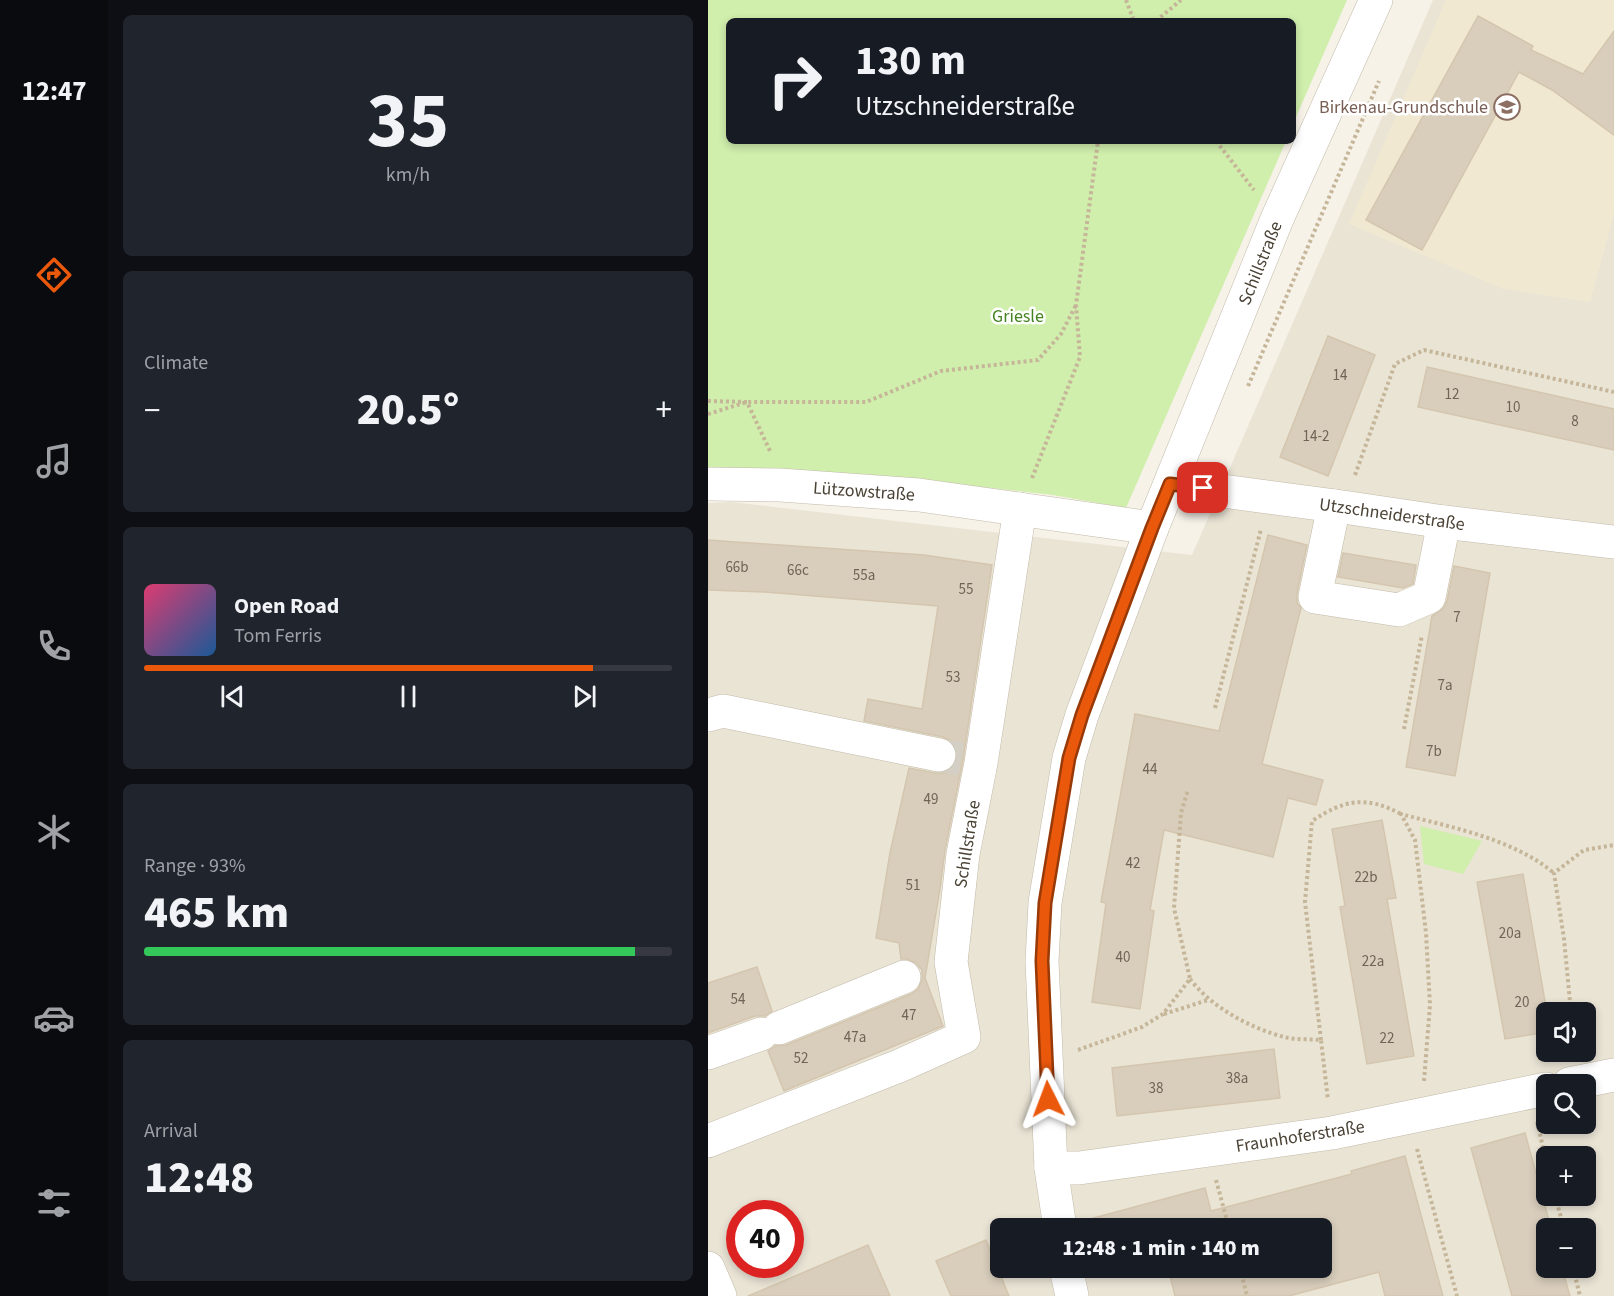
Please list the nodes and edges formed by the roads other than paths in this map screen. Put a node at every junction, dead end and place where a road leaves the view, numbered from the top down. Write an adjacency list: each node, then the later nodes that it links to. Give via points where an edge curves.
1 (1376, 0): 3 (street, Schillstraße, via 1277,219)
2 (708, 484): 5 (street, Lützowstraße, via 919,495)
3 (1170, 484): 4 (street, Utzschneiderstraße); 7 (street, Schillstraße)
4 (1339, 506): 6 (street, Utzschneiderstraße); 6 (street, via 1316,597 1399,610 1428,597)
5 (1020, 509): 7 (street); 10 (street, Schillstraße)
6 (1444, 522): 8 (street, Utzschneiderstraße)
7 (1152, 528): 17 (street, Schillstraße, via 1069,758 1045,903 1042,961)
8 (1614, 542)
9 (708, 715): 10 (street, via 723,711)
10 (961, 759): 11 (street, Schillstraße, via 963,854)
11 (926, 970): 12 (street); 16 (street, Schillstraße, via 964,1036 899,1066)
12 (708, 1053)
13 (1614, 1075): 14 (street)
14 (1596, 1079)
15 (1536, 1091): 17 (street, Fraunhoferstraße, via 1332,1133 1079,1168)
16 (708, 1141)
17 (1051, 1168): 18 (street, Schillstraße)
18 (1058, 1218)
19 (708, 1268): 21 (street)
20 (1068, 1278): 22 (street)
21 (720, 1296)
22 (1072, 1296)

